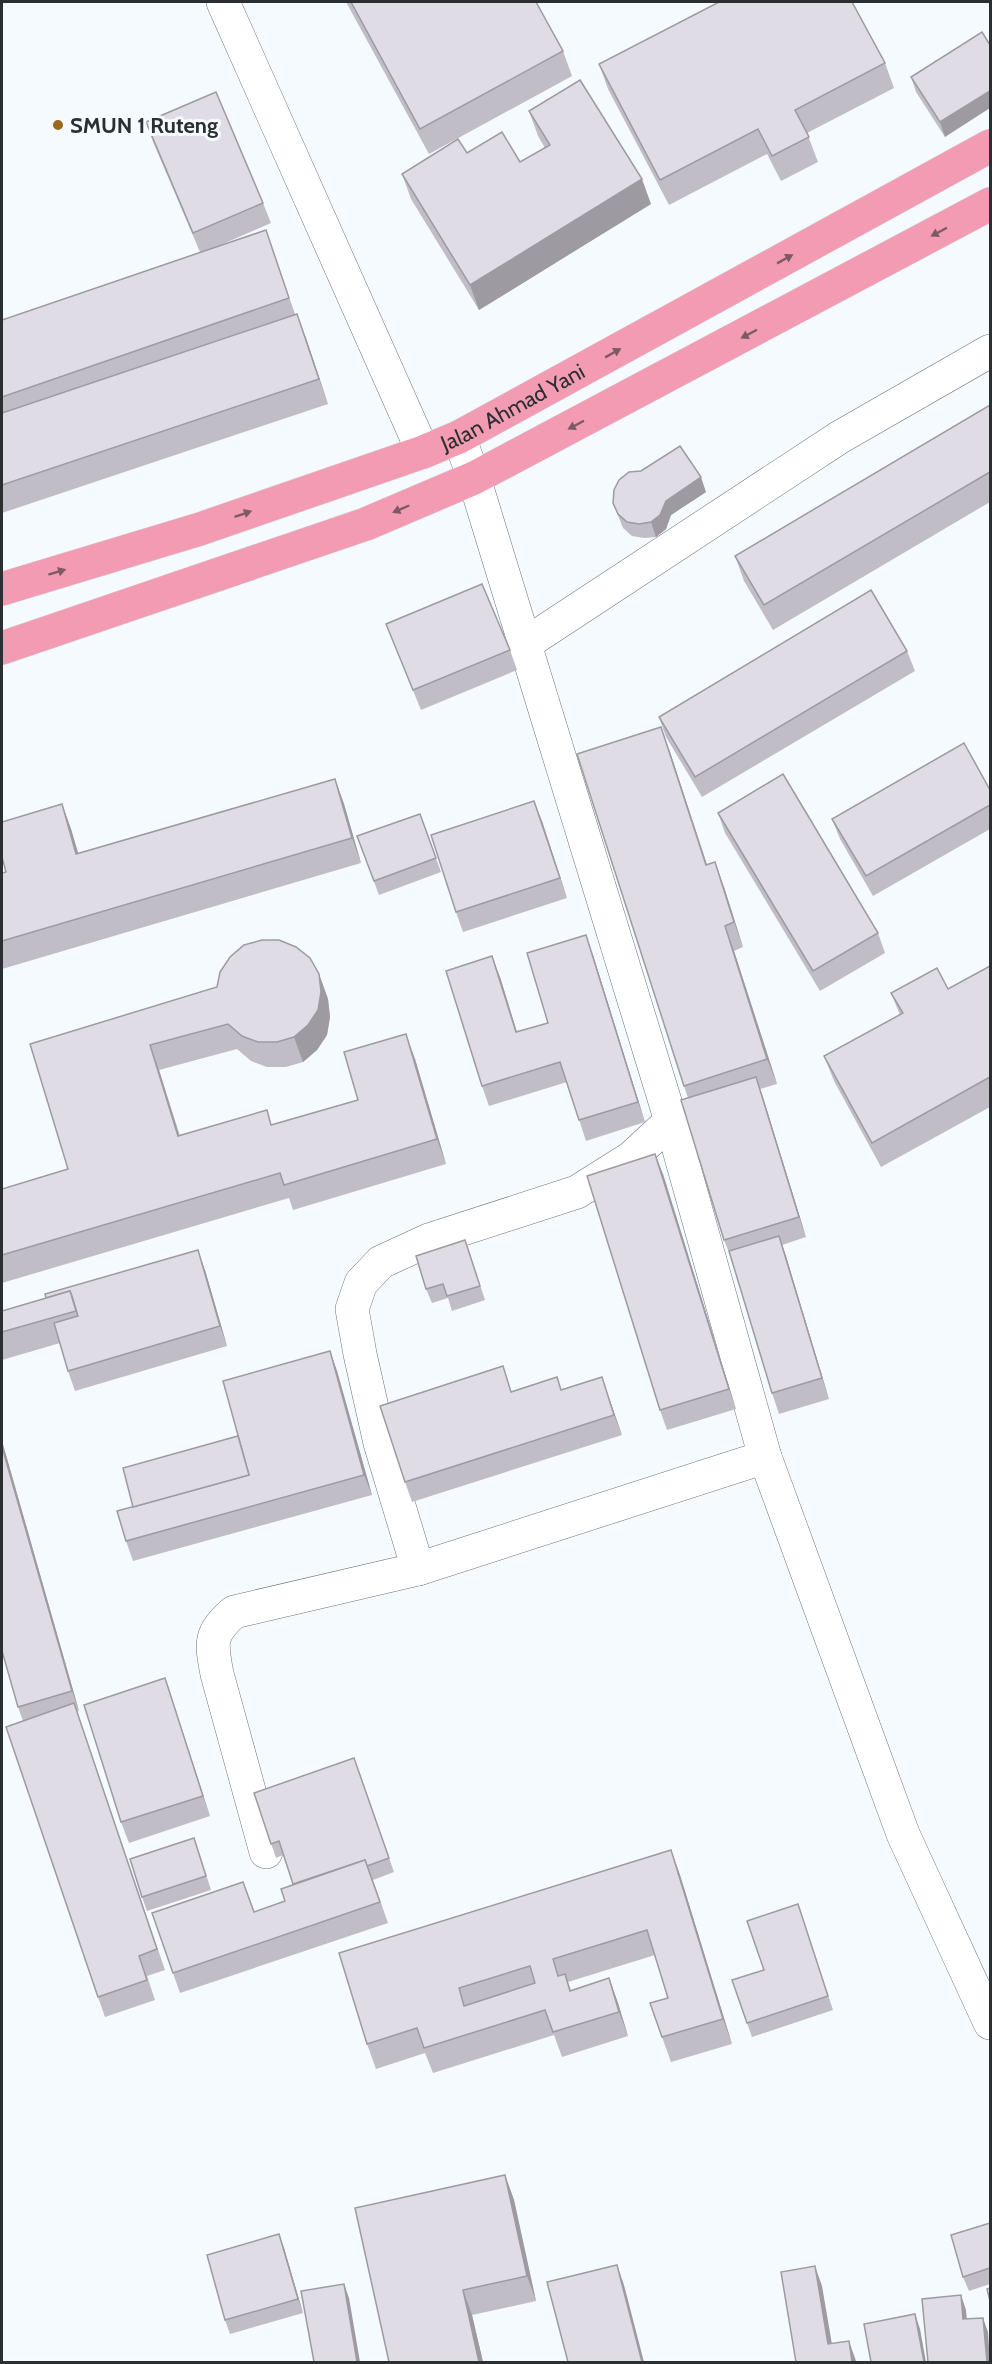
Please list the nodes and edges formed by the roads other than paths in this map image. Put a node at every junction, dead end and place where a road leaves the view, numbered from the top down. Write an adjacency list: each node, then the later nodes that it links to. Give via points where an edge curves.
1 (223, 2): 6 (street)
2 (990, 146): 5 (highway, Jalan Ahmad Yani, one-way to 2)
3 (990, 204): 7 (highway, Jalan Ahmad Yani, one-way to 7)
4 (990, 351): 9 (street, via 840,437)
5 (459, 437): 6 (highway, Jalan Ahmad Yani); 7 (street)
6 (423, 452): 8 (highway, Jalan Ahmad Yani, one-way to 6, via 200,529)
7 (474, 478): 9 (street); 10 (highway, Jalan Ahmad Yani, one-way to 10, via 366,524)
8 (2, 590)
9 (525, 644): 11 (street)
10 (2, 648)
11 (671, 1121): 12 (street); 13 (street, via 631,1158 577,1192 429,1240 381,1262 361,1283 352,1309 360,1354 380,1443)
12 (765, 1457): 13 (street); 15 (street, via 903,1834)
13 (418, 1569): 14 (street, via 234,1612 218,1627 212,1647 217,1674)
14 (266, 1852)
15 (990, 2023)

